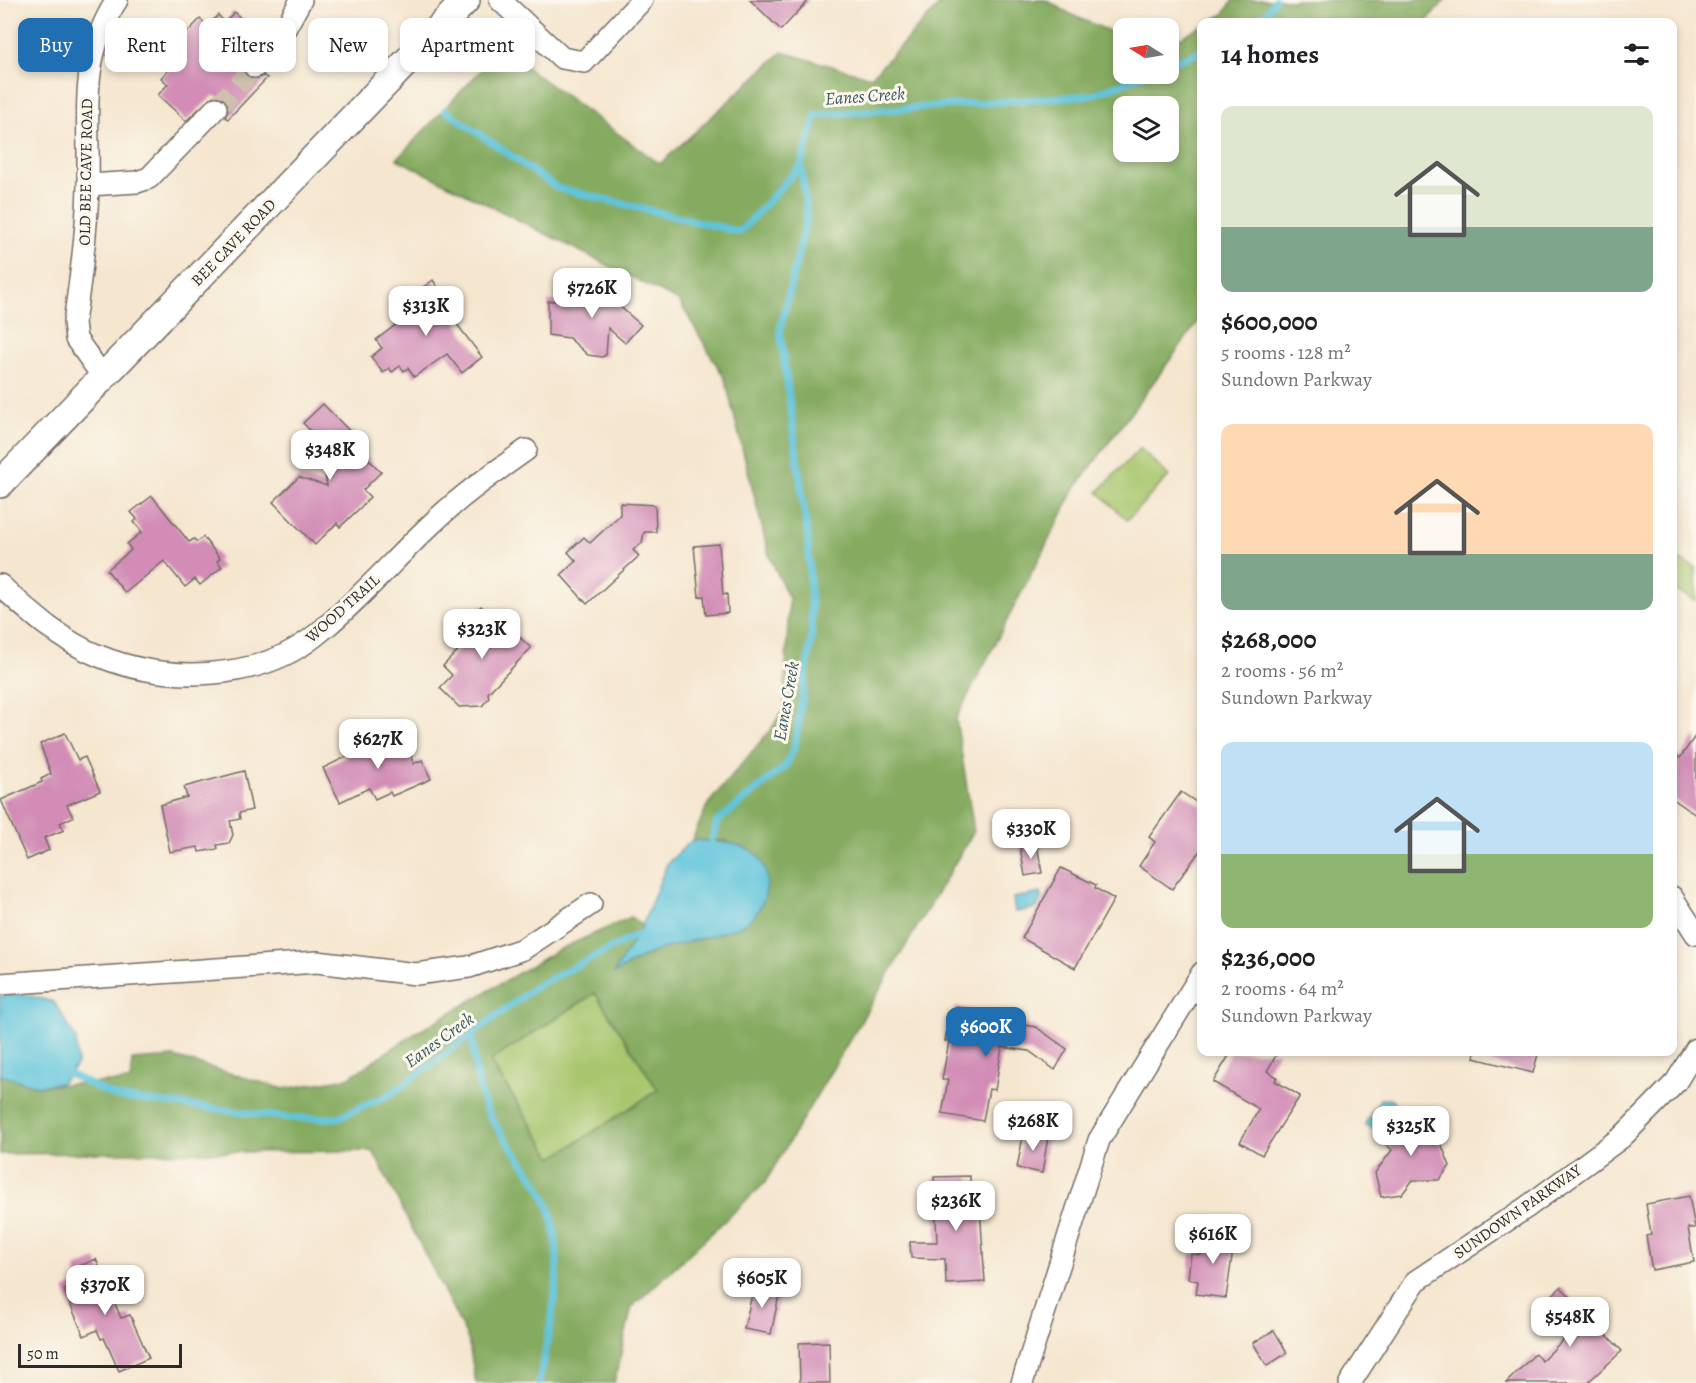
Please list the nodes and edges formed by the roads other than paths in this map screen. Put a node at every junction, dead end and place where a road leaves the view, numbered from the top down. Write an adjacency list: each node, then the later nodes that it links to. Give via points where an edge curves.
1 (117, 0): 8 (street, OLD BEE CAVE ROAD, via 101,30 87,79)
2 (301, 0): 6 (street)
3 (466, 0): 9 (main road, BEE CAVE ROAD)
4 (500, 0): 5 (street, via 562,58 584,62)
5 (642, 0)
6 (291, 18)
7 (216, 108): 8 (street, via 149,178)
8 (88, 185): 9 (street, OLD BEE CAVE ROAD, via 75,331 81,348)
9 (103, 377): 11 (main road, BEE CAVE ROAD)
10 (526, 450): 12 (street, WOOD TRAIL, via 470,490 315,636 289,652 252,665 207,673 131,667 73,643)
11 (0, 484)
12 (0, 585)
13 (591, 904): 17 (street, via 522,949 469,967 416,974 317,962)
14 (1677, 905): 15 (street)
15 (1696, 934)
16 (1197, 981): 19 (street, via 1099,1140)
17 (0, 984)
18 (1696, 1048): 20 (street, SUNDOWN PARKWAY, via 1676,1082 1622,1137 1416,1281)
19 (1022, 1383)
20 (1350, 1383)

